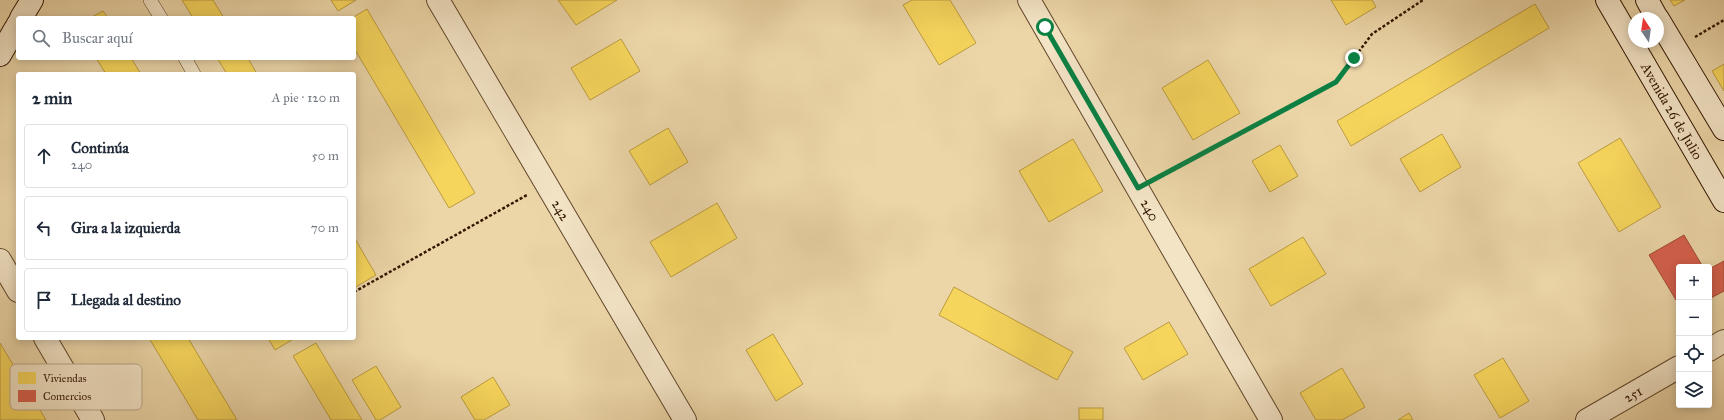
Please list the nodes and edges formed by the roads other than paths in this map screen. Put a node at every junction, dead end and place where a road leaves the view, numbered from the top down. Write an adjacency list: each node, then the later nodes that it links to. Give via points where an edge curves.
1 (32, 0): 8 (street)
2 (150, 0): 9 (lane)
3 (438, 0): 26 (street, 242)
4 (1029, 0): 27 (street, 240)
5 (1607, 0): 16 (street, Avenida 26 de Julio)
6 (1647, 0): 7 (street)
7 (1654, 12)
8 (22, 16)
9 (160, 16)
10 (16, 27): 12 (street)
11 (1664, 30): 15 (street)
12 (0, 55)
13 (186, 60): 14 (lane)
14 (193, 72)
15 (1724, 129)
16 (1724, 201)
17 (0, 260): 18 (street)
18 (16, 288)
19 (46, 340): 22 (street)
20 (1724, 341): 21 (street)
21 (1712, 348)
22 (60, 364)
23 (1676, 369): 28 (street, 251)
24 (87, 410): 25 (street)
25 (93, 420)
26 (685, 420)
27 (1271, 420)
28 (1586, 420)

